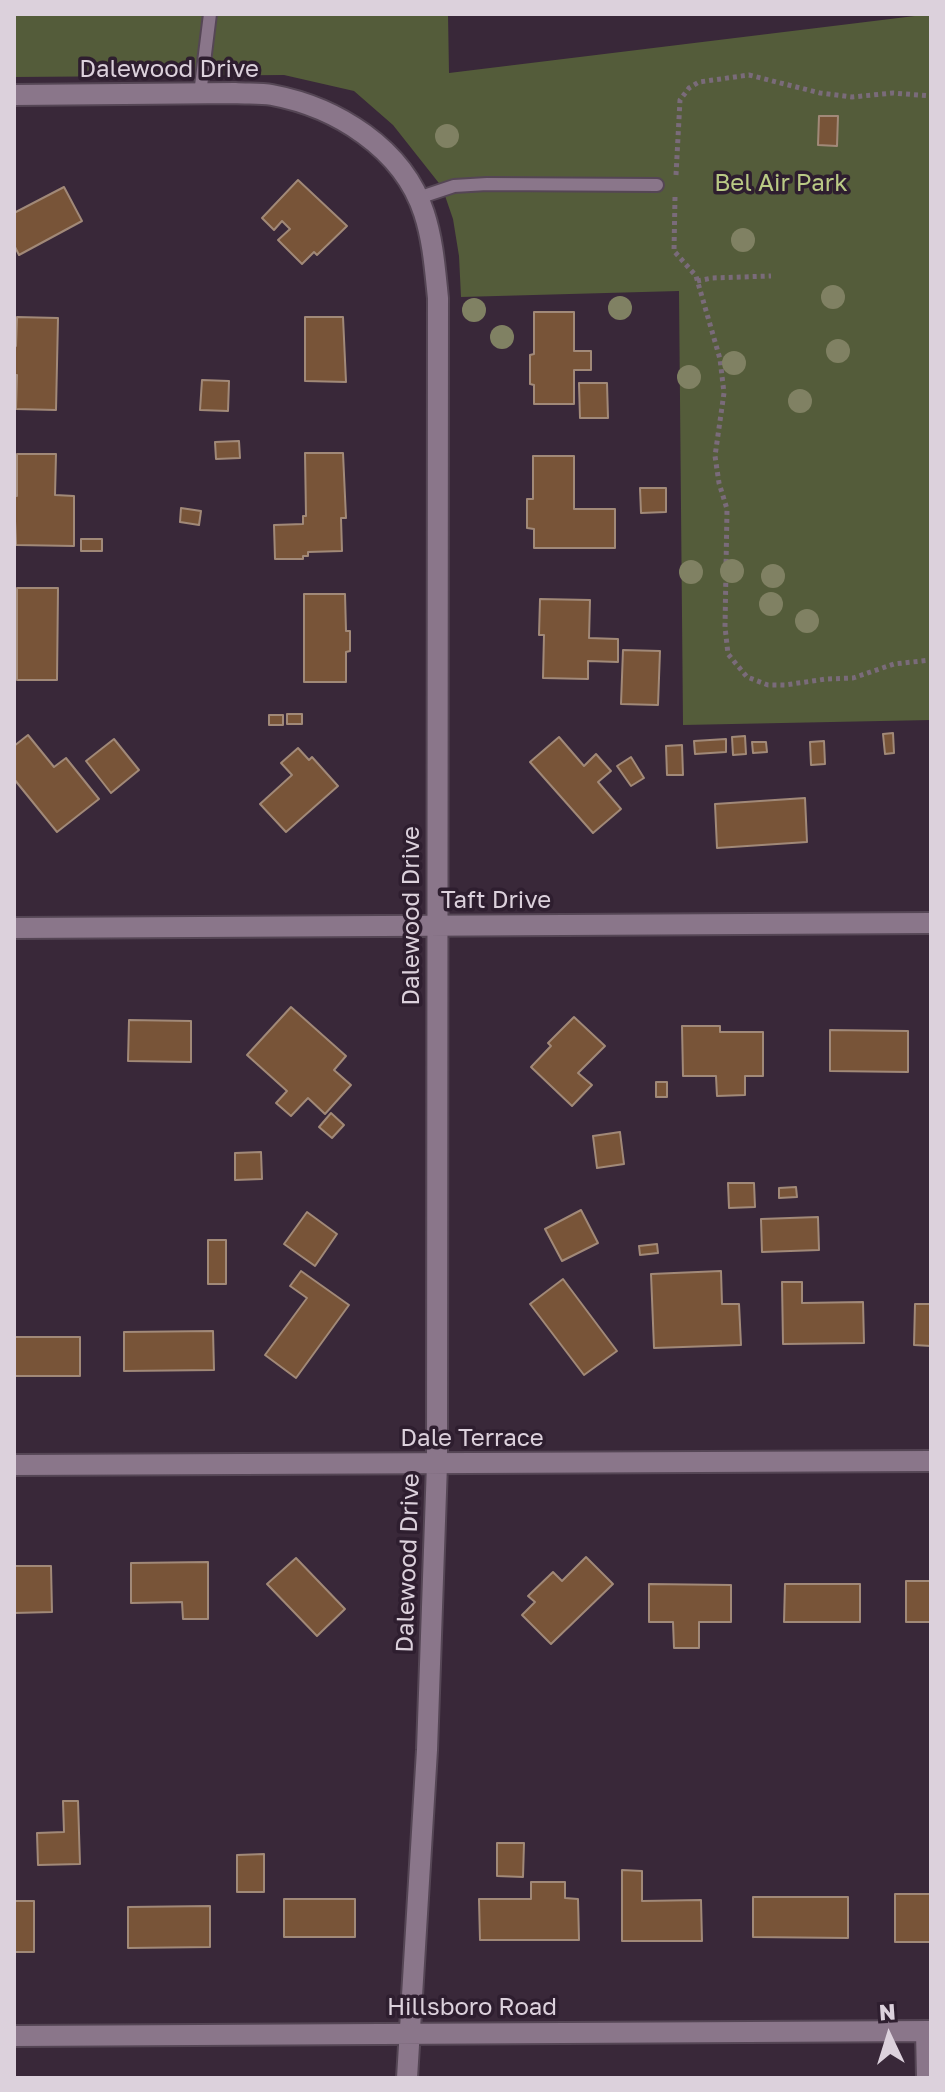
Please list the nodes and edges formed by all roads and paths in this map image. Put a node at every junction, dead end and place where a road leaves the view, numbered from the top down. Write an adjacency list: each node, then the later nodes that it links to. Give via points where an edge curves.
1 (210, 14): 2 (lane)
2 (200, 94): 3 (street, Dalewood Drive); 6 (street, Dalewood Drive, via 270,95 333,116 383,149)
3 (14, 95)
4 (931, 96): 8 (path, via 852,97 749,75 689,88 680,100 677,120 673,245)
5 (657, 185): 6 (lane, via 487,184 454,186)
6 (418, 198): 11 (street, Dalewood Drive, via 438,298)
7 (771, 276): 8 (path)
8 (697, 281): 9 (path, via 720,359 724,393 715,456 727,509 728,654 747,677 768,685 853,678 894,664)
9 (931, 660)
10 (931, 923): 11 (street, Taft Drive)
11 (437, 926): 12 (street, Taft Drive); 14 (street, Dalewood Drive)
12 (14, 928)
13 (931, 1461): 14 (street, Dale Terrace)
14 (437, 1464): 15 (street, Dale Terrace); 17 (street, Dalewood Drive)
15 (14, 1465)
16 (929, 2031): 17 (street, Hillsboro Road); 20 (street)
17 (410, 2033): 18 (street, Hillsboro Road); 19 (street, Dalewood Drive)
18 (14, 2036)
19 (407, 2078)
20 (927, 2078)

